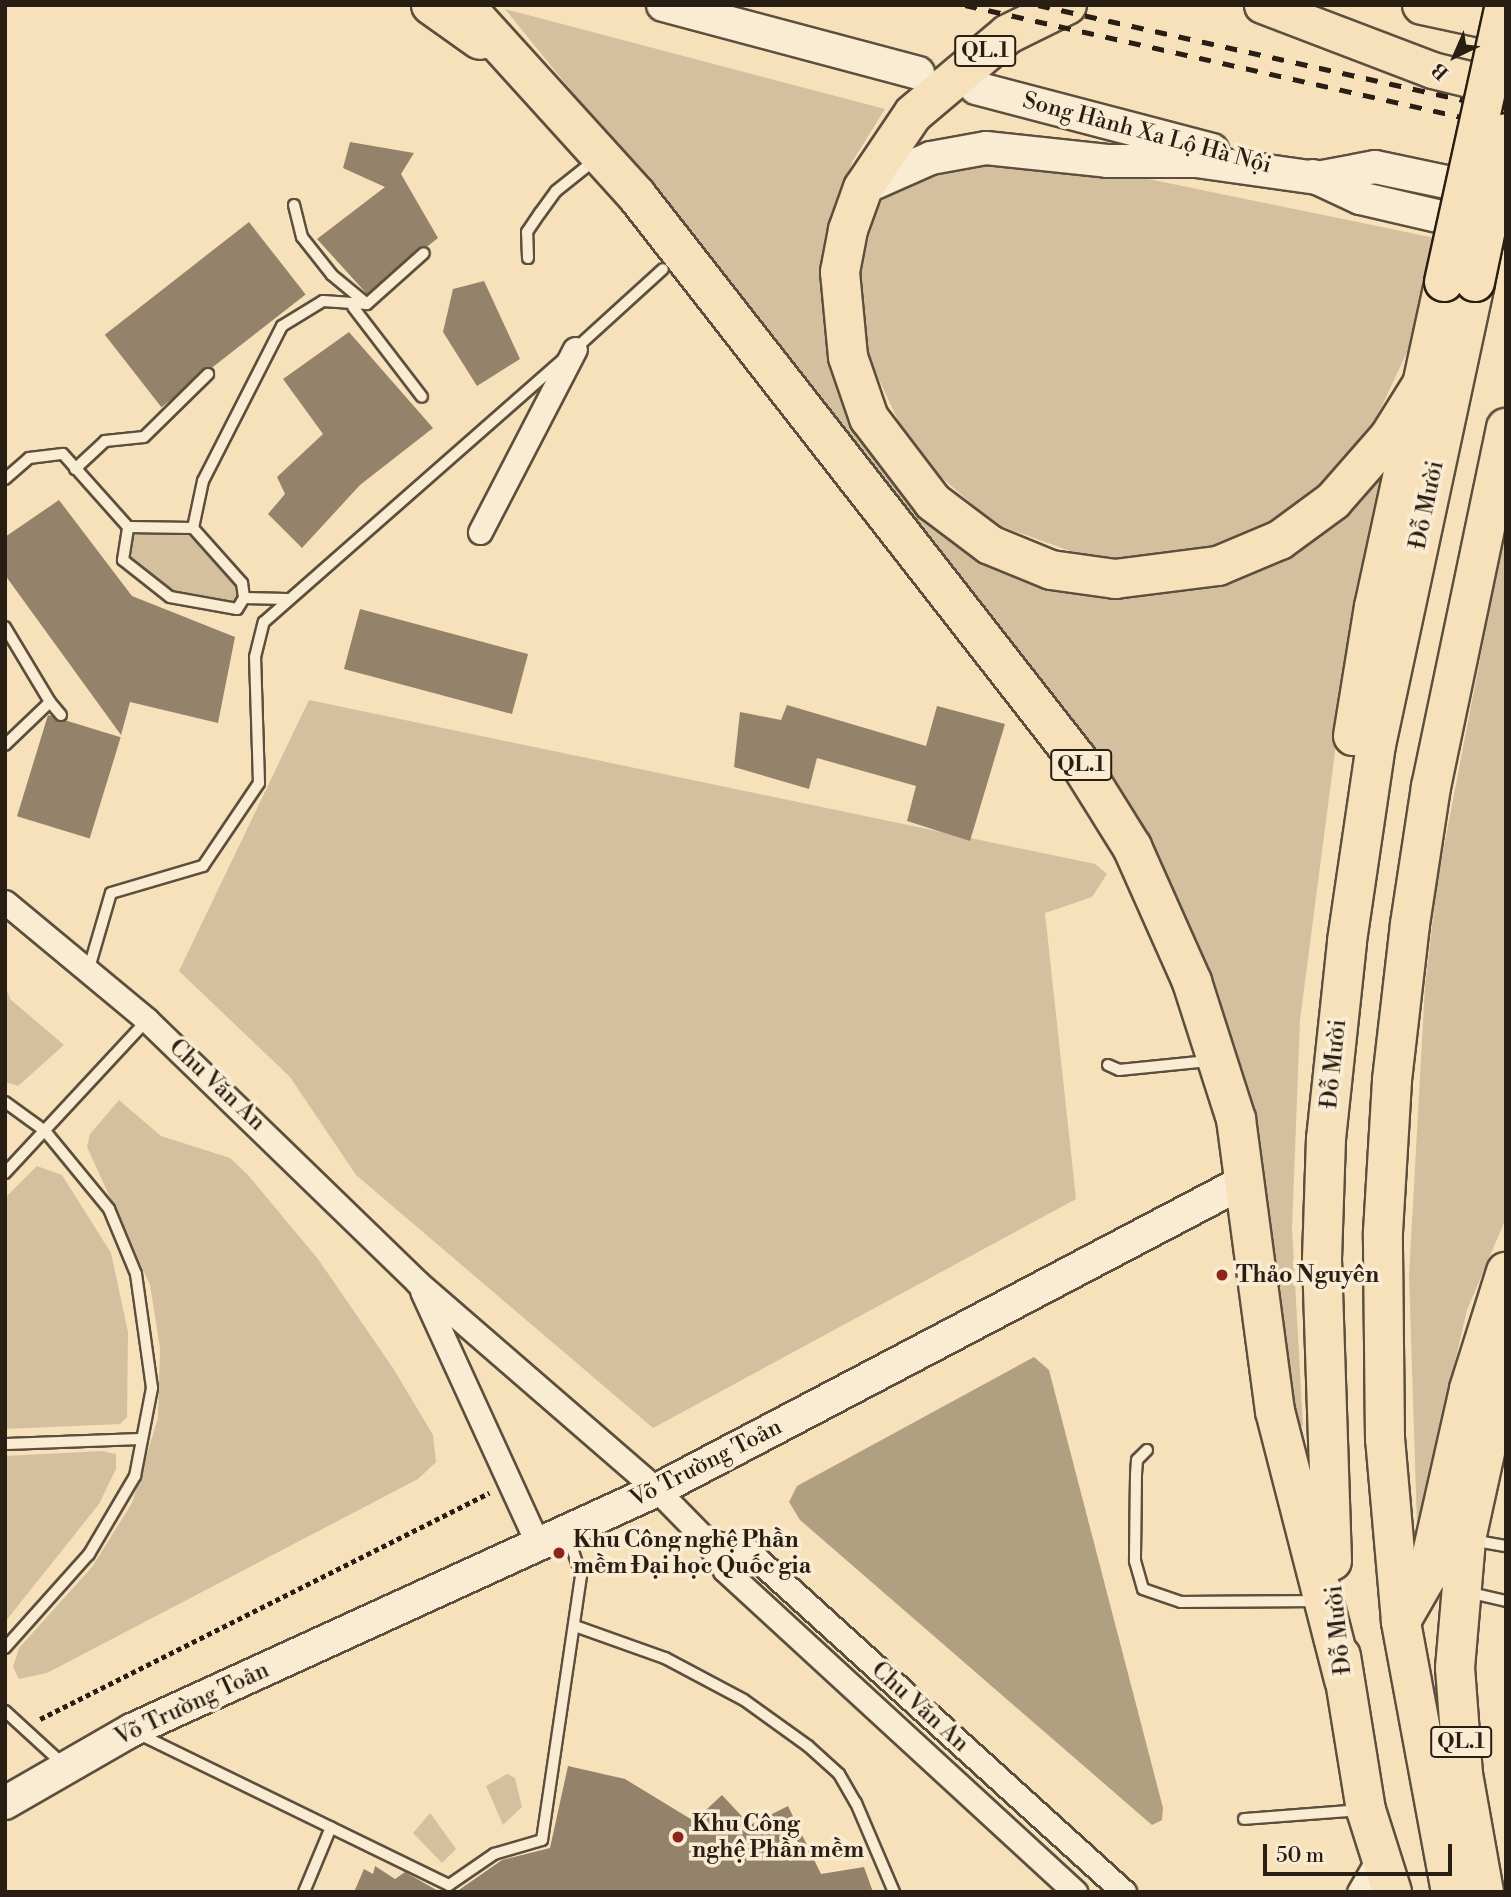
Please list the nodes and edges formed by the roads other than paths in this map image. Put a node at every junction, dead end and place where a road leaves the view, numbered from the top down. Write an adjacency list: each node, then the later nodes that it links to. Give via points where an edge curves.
1 (431, 5): 9 (highway)
2 (464, 5): 9 (highway, QL.1)
3 (663, 5): 10 (main road)
4 (1067, 5): 16 (highway, QL.1, via 1008,34 959,69 913,114)
5 (1262, 5): 12 (main road, via 1432,70)
6 (1422, 5): 8 (highway)
7 (1505, 5): 24 (highway, QL.1, bridge)
8 (1506, 23)
9 (523, 68): 14 (highway, QL.1)
10 (918, 73)
11 (976, 88): 15 (main road, Song Hành Xa Lộ Hà Nội)
12 (1506, 88)
13 (1506, 133): 24 (highway, QL.1, bridge)
14 (603, 155): 18 (highway, QL.1); 22 (lane, via 556,191 527,232)
15 (1317, 178): 16 (main road, via 1196,161 1107,161 986,148 931,158); 17 (main road, Song Hành Xa Lộ Hà Nội, via 1375,167); 20 (main road, Song Hành Xa Lộ Hà Nội, via 1360,198)
16 (863, 188): 29 (highway, QL.1, via 840,272 848,357 869,418 909,474 964,527 1051,570 1115,579 1184,573 1280,540 1361,472)
17 (1506, 194)
18 (637, 196): 23 (highway, QL.1, via 645,247); 51 (highway, QL.1, via 1077,759 1132,847 1192,982 1236,1119)
19 (294, 205): 25 (lane, via 302,237 332,275)
20 (1506, 232)
21 (424, 253): 25 (lane)
22 (528, 258)
23 (663, 269): 27 (lane); 46 (highway, QL.1, via 1065,774 1118,854)
24 (1462, 292): 29 (highway, Đỗ Mười / QL.1); 71 (highway, Đỗ Mười / QL.1, via 1377,744 1347,941 1326,1139 1323,1410)
25 (367, 304): 26 (lane)
26 (353, 307): 30 (lane); 35 (lane, via 323,301 282,326 203,481)
27 (575, 349): 36 (street); 38 (lane)
28 (208, 374): 32 (lane, via 144,437 105,441)
29 (1423, 382): 64 (highway, Đỗ Mười / QL.1, via 1364,671 1312,1094 1308,1251)
30 (422, 397)
31 (1506, 428): 68 (highway, QL.1, via 1431,788 1392,1080 1383,1232 1385,1439)
32 (75, 468): 33 (lane, via 63,454 29,458); 34 (lane)
33 (5, 479)
34 (128, 527): 35 (lane); 37 (lane, via 123,560 170,597 237,609)
35 (193, 528): 37 (lane, via 242,583)
36 (480, 532)
37 (244, 598): 38 (lane)
38 (287, 600): 44 (lane, via 257,637 259,783 203,866 111,893)
39 (5, 627): 40 (lane)
40 (50, 702): 41 (lane); 42 (lane)
41 (61, 715)
42 (5, 745)
43 (5, 902): 44 (street, Chu Văn An)
44 (89, 968): 45 (street, Chu Văn An)
45 (147, 1020): 49 (lane); 53 (street, Chu Văn An)
46 (1199, 1062): 47 (lane, via 1119,1070); 51 (highway, QL.1)
47 (1108, 1065)
48 (5, 1102): 49 (lane)
49 (45, 1131): 50 (lane); 55 (lane, via 109,1209 136,1274 152,1388)
50 (5, 1173)
51 (1239, 1184): 58 (main road, Võ Trường Toản); 64 (highway, QL.1, via 1285,1449)
52 (1506, 1272): 68 (highway, via 1469,1389 1427,1576)
53 (417, 1282): 58 (street, Chu Văn An); 63 (street, Chu Văn An)
54 (1506, 1357): 60 (highway)
55 (142, 1439): 56 (lane); 70 (lane, via 135,1476 89,1554)
56 (5, 1444)
57 (1147, 1450): 66 (lane, via 1137,1460 1136,1475 1135,1561 1143,1589 1181,1602)
58 (657, 1490): 59 (main road, Võ Trường Toản); 61 (street, Chu Văn An)
59 (567, 1533): 63 (main road, Võ Trường Toản); 69 (lane, via 581,1575)
60 (1466, 1539): 62 (lane); 65 (highway)
61 (707, 1541): 82 (street, Chu Văn An, via 725,1570); 83 (street, Chu Văn An, via 748,1551)
62 (1506, 1546)
63 (539, 1547): 73 (main road, Võ Trường Toản)
64 (1314, 1563): 66 (highway, QL.1)
65 (1461, 1591): 67 (lane); 88 (highway, QL.1, via 1455,1668 1463,1774)
66 (1323, 1601): 71 (highway, QL.1)
67 (1506, 1601)
68 (1401, 1621): 87 (highway, QL.1)
69 (575, 1626): 78 (lane, via 542,1840 486,1857 449,1885); 81 (lane, via 665,1658 744,1700 808,1746 851,1793)
70 (5, 1648)
71 (1344, 1680): 76 (highway, Đỗ Mười / QL.1)
72 (5, 1711): 74 (lane)
73 (132, 1730): 74 (main road, Võ Trường Toản); 78 (lane)
74 (66, 1767): 75 (main road, Võ Trường Toản)
75 (5, 1803)
76 (1366, 1810): 77 (lane); 79 (highway, Đỗ Mười / QL.1)
77 (1244, 1819)
78 (331, 1827): 80 (lane)
79 (1381, 1854): 84 (street); 85 (highway, Đỗ Mười / QL.1); 86 (highway, Đỗ Mười / QL.1)
80 (304, 1892)
81 (894, 1892)
82 (1074, 1892)
83 (1124, 1892)
84 (1359, 1892)
85 (1376, 1892)
86 (1392, 1892)
87 (1451, 1892)
88 (1483, 1892)

